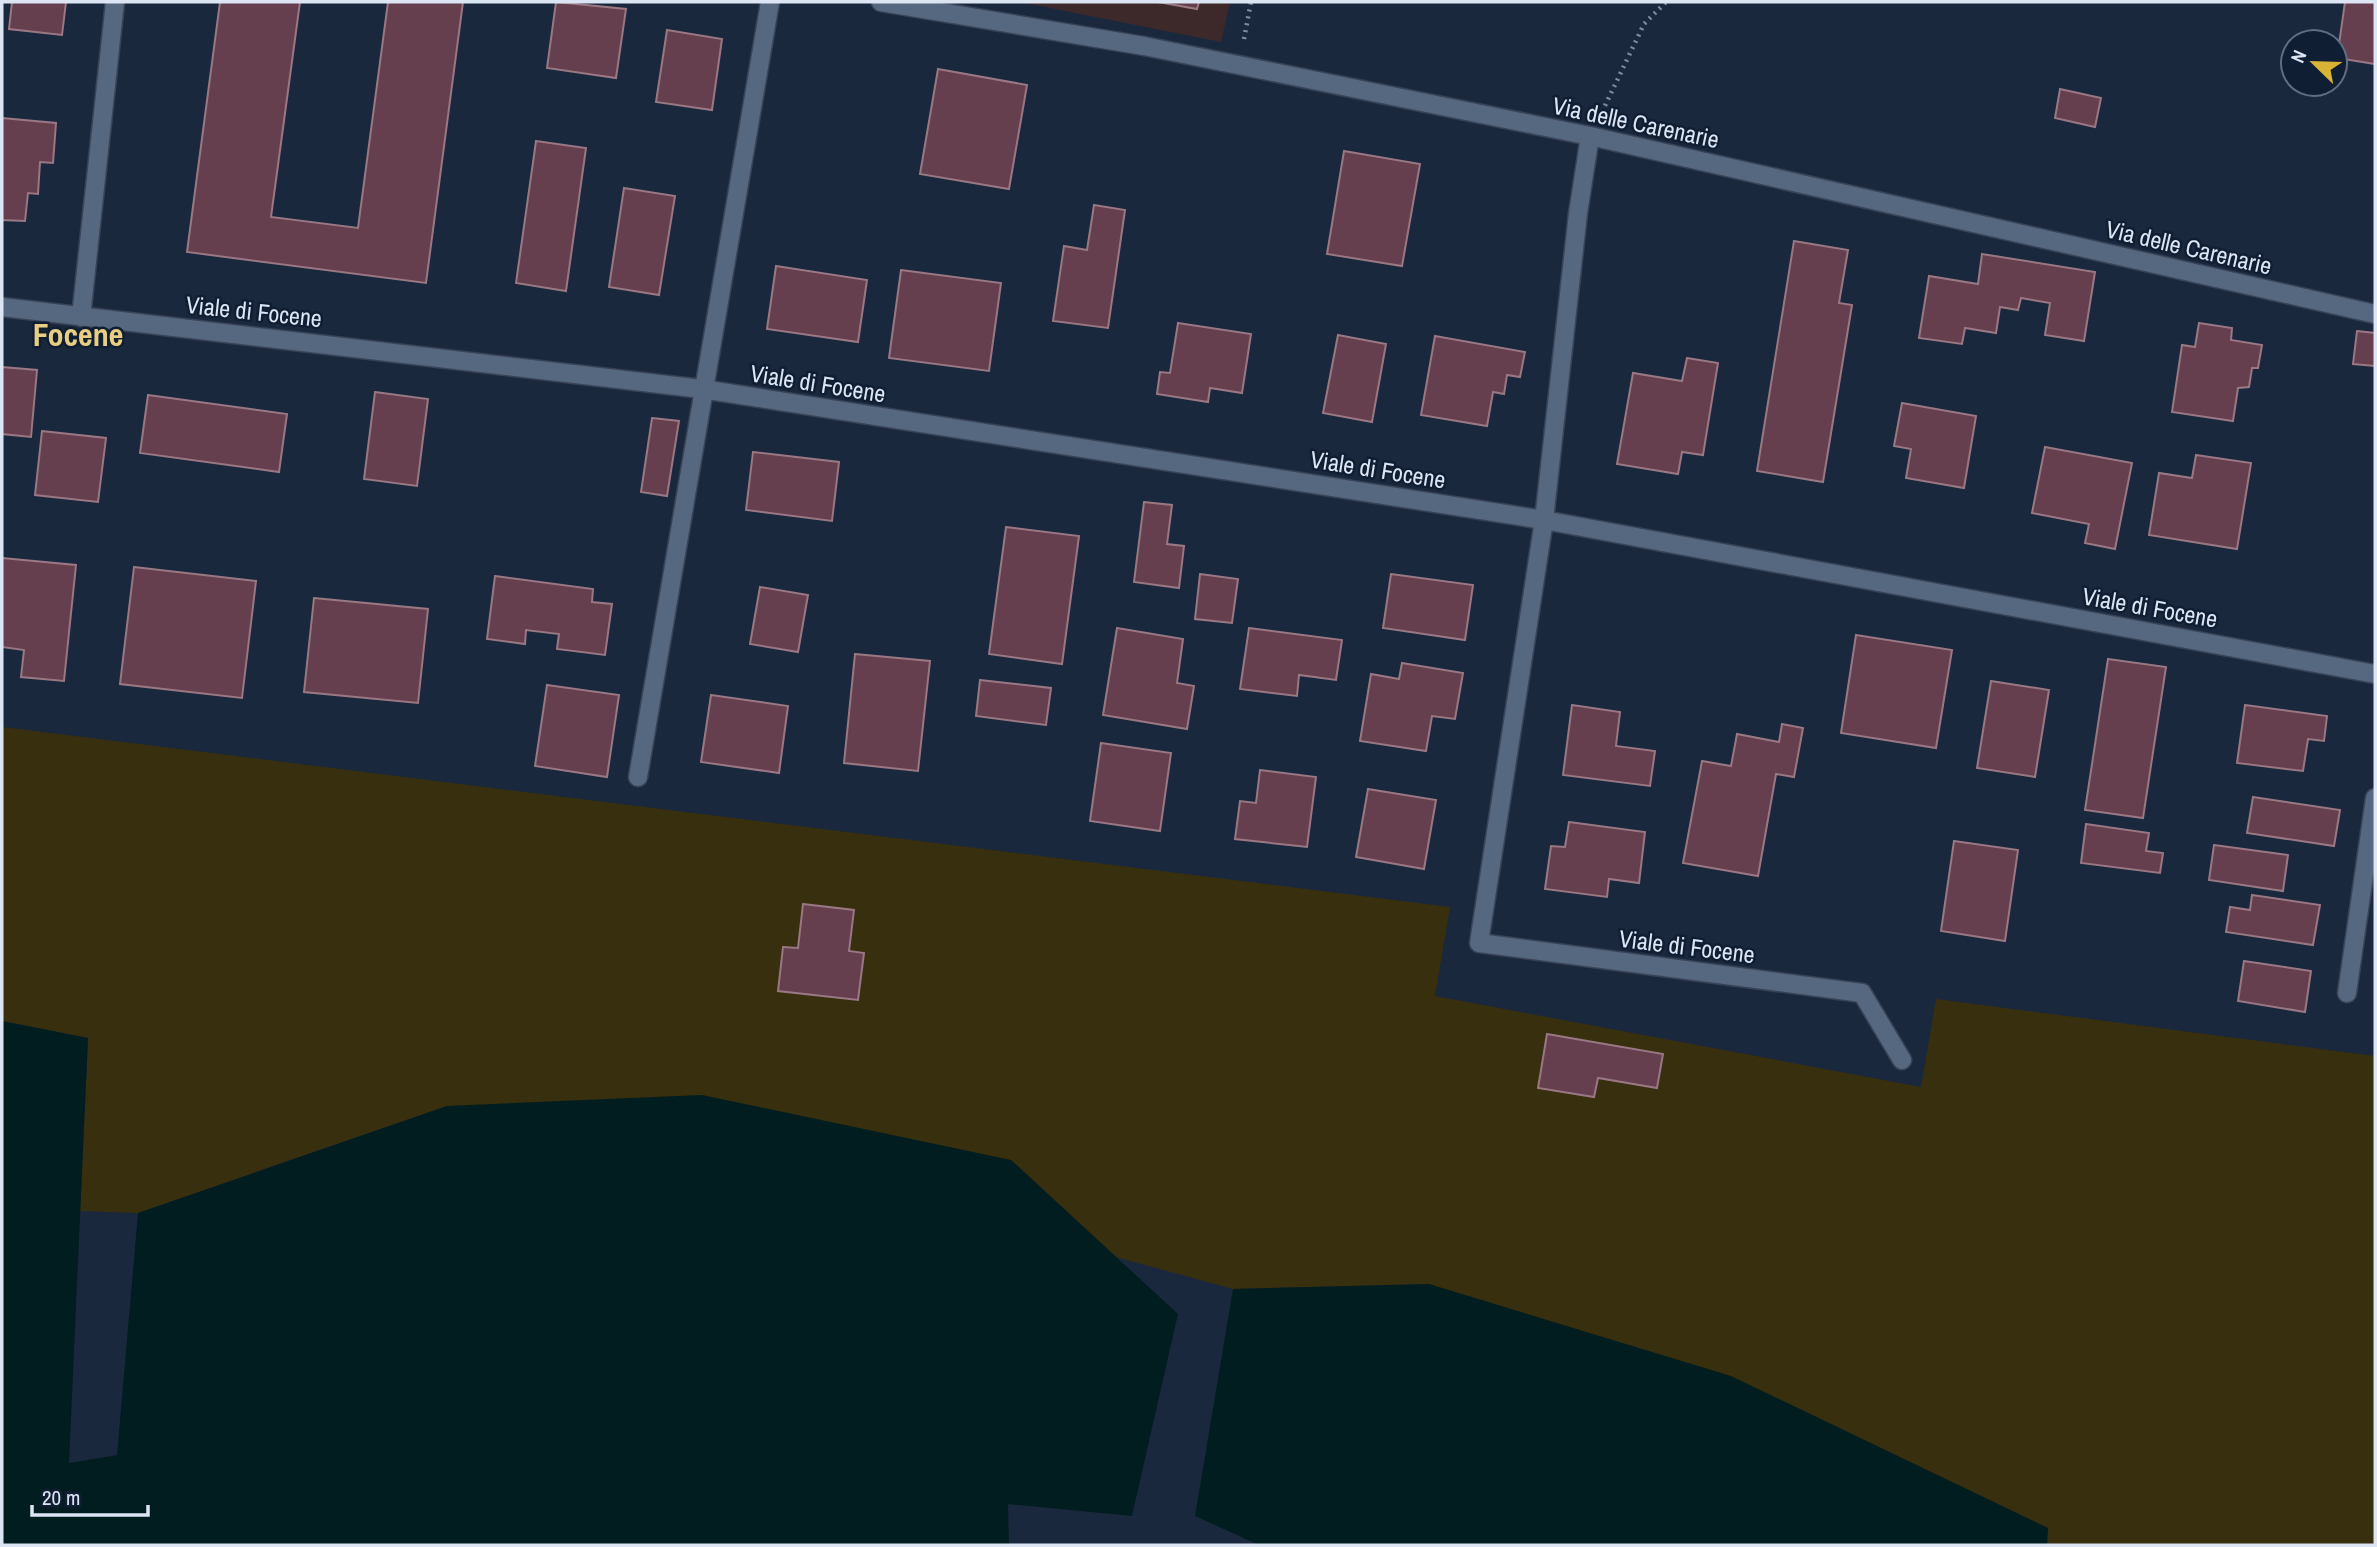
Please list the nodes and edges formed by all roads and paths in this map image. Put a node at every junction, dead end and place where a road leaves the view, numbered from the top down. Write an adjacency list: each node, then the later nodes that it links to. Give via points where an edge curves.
1 (115, 2): 10 (street)
2 (770, 2): 11 (street)
3 (881, 2): 6 (street, Via delle Carenarie)
4 (1251, 2): 6 (path)
5 (1666, 2): 7 (path, via 1644,24)
6 (1239, 65): 7 (street, Via delle Carenarie)
7 (1590, 136): 9 (street, Via delle Carenarie); 12 (street, Viale di Focene)
8 (2, 307): 10 (street, Viale di Focene)
9 (2375, 314)
10 (81, 317): 11 (street, Viale di Focene)
11 (702, 389): 12 (street, Viale di Focene); 14 (street)
12 (1544, 520): 13 (street, Viale di Focene); 17 (street, Viale di Focene, via 1479,943 1862,993)
13 (2375, 674)
14 (638, 778)
15 (2375, 798): 16 (street)
16 (2347, 993)
17 (1902, 1060)

